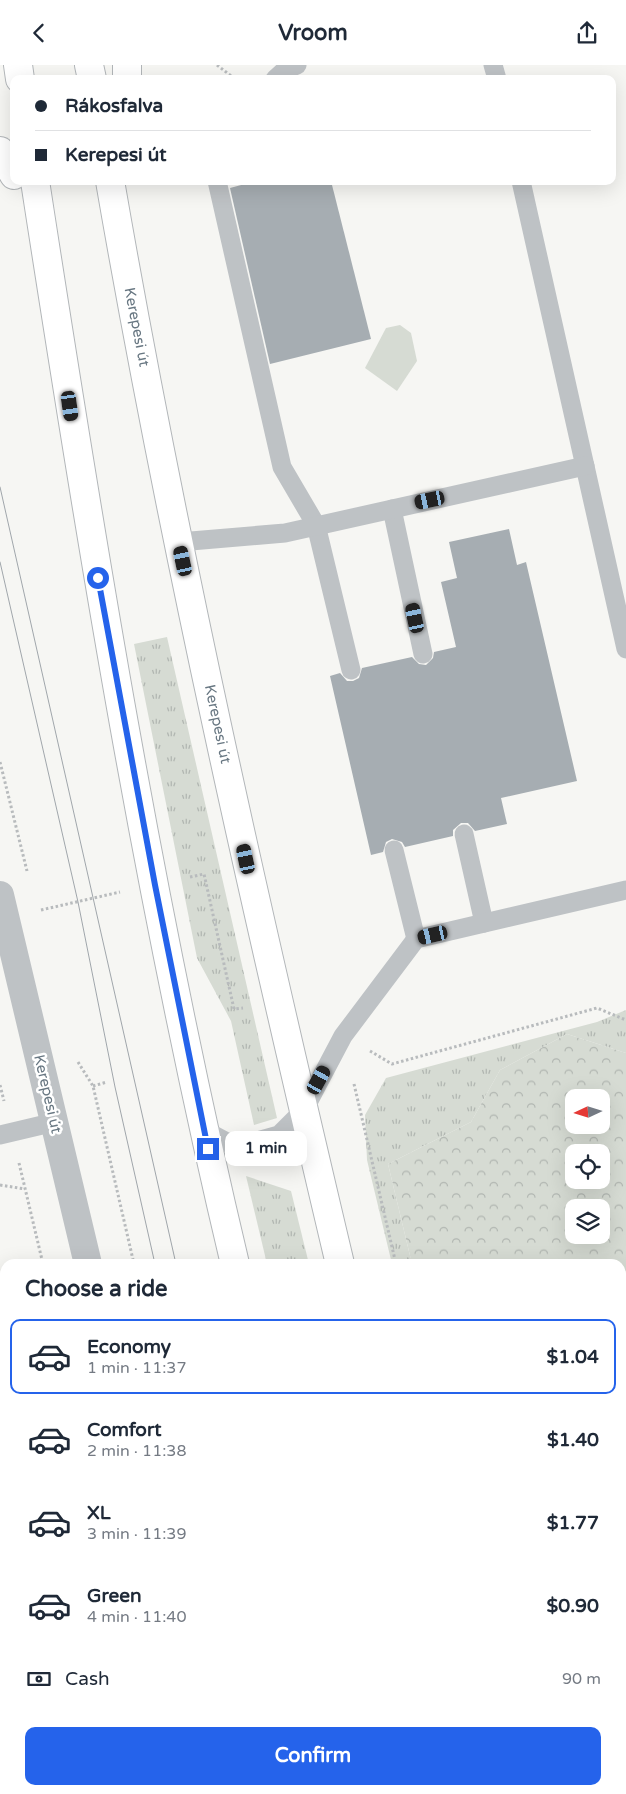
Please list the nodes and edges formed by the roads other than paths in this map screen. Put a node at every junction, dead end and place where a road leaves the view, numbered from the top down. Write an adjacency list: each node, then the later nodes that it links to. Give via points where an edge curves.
1 (297, 65): 2 (lane)
2 (279, 75)
3 (0, 151): 4 (main road)
4 (10, 168)
5 (18, 185): 11 (main road)
6 (36, 185): 11 (main road)
7 (111, 185): 12 (main road, Kerepesi út)
8 (128, 185): 12 (main road)
9 (218, 185): 15 (lane, via 282,467)
10 (522, 185): 13 (lane)
11 (46, 252): 28 (main road, via 88,522 150,861)
12 (126, 271): 16 (main road, Kerepesi út)
13 (585, 466): 14 (lane); 17 (lane)
14 (392, 509): 15 (lane); 18 (lane)
15 (316, 525): 16 (lane, via 285,533); 19 (lane)
16 (179, 542): 26 (main road, Kerepesi út, via 266,953)
17 (626, 649)
18 (423, 654)
19 (352, 671)
20 (464, 834): 24 (lane)
21 (394, 850): 25 (lane)
22 (626, 890): 24 (lane)
23 (0, 895): 27 (street, Kerepesi út)
24 (484, 923): 25 (lane)
25 (416, 939): 26 (lane, via 343,1036)
26 (304, 1109): 28 (lane, via 279,1135 236,1147); 32 (main road, Kerepesi út)
27 (55, 1122): 29 (lane); 30 (street, Kerepesi út)
28 (204, 1130): 31 (main road)
29 (6, 1134)
30 (87, 1259)
31 (234, 1259)
32 (339, 1259)

